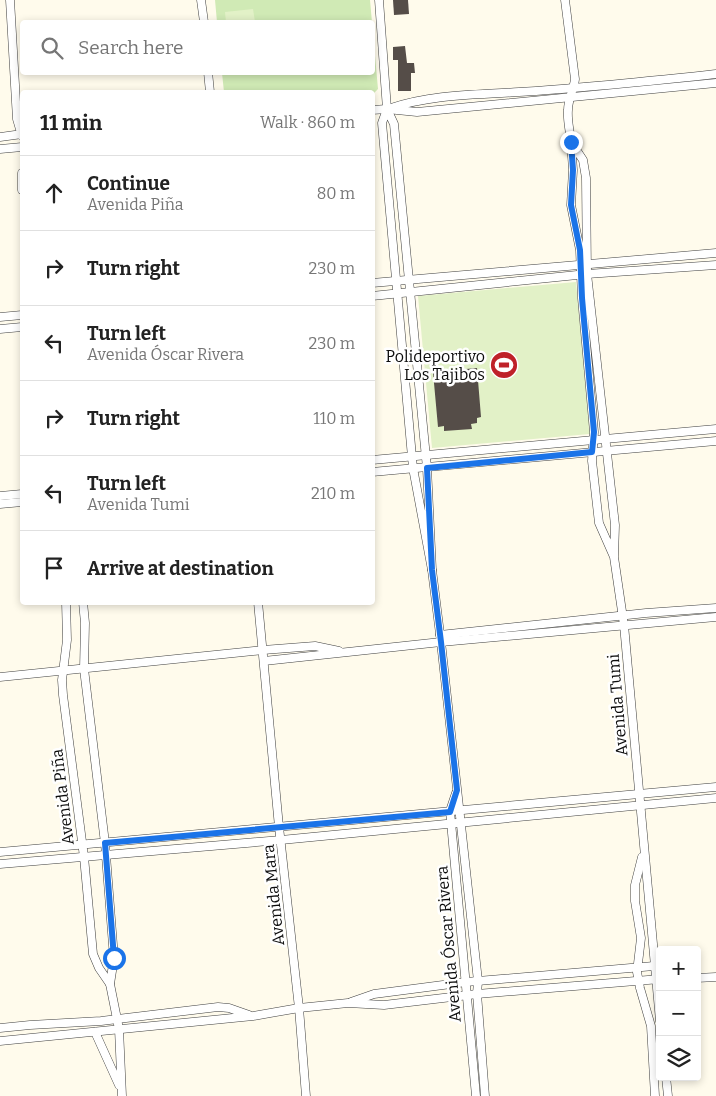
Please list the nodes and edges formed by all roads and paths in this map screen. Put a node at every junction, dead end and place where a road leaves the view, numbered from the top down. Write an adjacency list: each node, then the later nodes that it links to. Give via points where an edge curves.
1 (10, 0): 14 (street)
2 (202, 0): 5 (street)
3 (379, 0): 12 (street, Avenida Óscar Rivera)
4 (565, 0): 9 (street, Avenida Tumi)
5 (204, 20)
6 (716, 74): 9 (street)
7 (208, 75): 10 (street)
8 (716, 83): 11 (street)
9 (574, 88): 11 (street, Avenida Tumi); 12 (street, via 413,100)
10 (210, 90)
11 (569, 98): 12 (street, via 417,112); 17 (street, Avenida Tumi)
12 (387, 109): 13 (street); 24 (street, Avenida Óscar Rivera, via 394,124); 25 (street, Avenida Óscar Rivera, via 382,123)
13 (375, 110)
14 (20, 129)
15 (20, 135): 16 (street)
16 (0, 137)
17 (571, 142): 21 (street, Avenida Tumi, via 571,205); 21 (street, Avenida Tumi, via 583,160 586,178)
18 (20, 147): 19 (street)
19 (0, 149)
20 (716, 253): 21 (street)
21 (584, 263): 23 (street, Avenida Tumi); 24 (street)
22 (716, 265): 23 (street)
23 (584, 274): 27 (street); 35 (street, Avenida Tumi); 36 (street, Avenida Tumi)
24 (409, 279): 25 (street); 27 (street, Avenida Óscar Rivera)
25 (396, 280): 26 (street); 28 (street, Avenida Óscar Rivera)
26 (375, 283)
27 (410, 292): 28 (street); 40 (street, Avenida Óscar Rivera)
28 (397, 294): 29 (street); 41 (street, Avenida Óscar Rivera)
29 (375, 296)
30 (20, 315): 31 (street)
31 (0, 317)
32 (20, 327): 33 (street)
33 (0, 329)
34 (716, 429): 35 (street)
35 (606, 439): 36 (street); 38 (street, Avenida Tumi)
36 (594, 440): 39 (street, Avenida Tumi); 40 (street)
37 (716, 441): 38 (street)
38 (607, 451): 39 (street); 50 (street, Avenida Tumi)
39 (592, 452): 44 (street); 50 (street, Avenida Tumi, via 599,523)
40 (426, 456): 41 (street); 44 (street, Avenida Óscar Rivera)
41 (412, 457): 42 (street); 43 (street, Avenida Óscar Rivera)
42 (375, 460)
43 (413, 468): 44 (street); 45 (street); 51 (street, Avenida Óscar Rivera)
44 (427, 468): 51 (street, Avenida Óscar Rivera)
45 (375, 472)
46 (20, 494): 47 (street)
47 (0, 496)
48 (20, 502): 49 (street)
49 (0, 504)
50 (614, 556): 56 (street, Avenida Tumi)
51 (432, 570): 59 (street, Avenida Óscar Rivera)
52 (66, 605): 64 (street, Avenida Piña)
53 (83, 605): 63 (street, Avenida Piña)
54 (258, 605): 60 (street, Avenida Mara)
55 (716, 608): 56 (street)
56 (623, 616): 58 (street, Avenida Tumi); 59 (street)
57 (716, 617): 58 (street)
58 (624, 625): 59 (street); 68 (street, Avenida Tumi)
59 (441, 638): 61 (street); 67 (street, Avenida Óscar Rivera)
60 (263, 650): 61 (street, via 315,646); 62 (street, Avenida Mara); 63 (street)
61 (347, 652): 62 (street)
62 (264, 661): 75 (street, Avenida Mara)
63 (84, 669): 64 (street); 77 (street, Avenida Piña)
64 (64, 671): 65 (street); 78 (street, Avenida Piña, via 62,680)
65 (0, 677)
66 (716, 787): 68 (street)
67 (457, 790): 71 (street, Avenida Óscar Rivera); 72 (street, Avenida Óscar Rivera)
68 (639, 794): 70 (street, Avenida Tumi); 71 (street)
69 (716, 798): 70 (street)
70 (640, 805): 73 (street); 79 (street, Avenida Tumi)
71 (459, 811): 72 (street); 73 (street, Avenida Óscar Rivera)
72 (450, 812): 74 (street, Avenida Óscar Rivera); 75 (street)
73 (461, 822): 74 (street); 90 (street, Avenida Óscar Rivera)
74 (451, 823): 76 (street); 92 (street, Avenida Óscar Rivera)
75 (279, 827): 76 (street, Avenida Mara); 77 (street)
76 (281, 840): 81 (street); 97 (street, Avenida Mara)
77 (105, 843): 78 (street); 81 (street, Avenida Piña)
78 (81, 845): 80 (street); 82 (street, Avenida Piña)
79 (644, 851): 84 (street, Avenida Tumi); 85 (street, Avenida Tumi, via 635,885 640,938)
80 (0, 852)
81 (105, 855): 82 (street); 93 (street, Avenida Piña, via 114,958)
82 (84, 857): 83 (street); 93 (street, Avenida Piña, via 93,954)
83 (0, 864)
84 (654, 966): 85 (street); 86 (street, Avenida Tumi)
85 (638, 968): 90 (street); 91 (street, Avenida Tumi)
86 (656, 972)
87 (716, 977): 88 (street)
88 (701, 978)
89 (656, 979): 91 (street)
90 (478, 981): 92 (street); 94 (street, Avenida Óscar Rivera)
91 (639, 981): 94 (street); 109 (street, Avenida Tumi, via 651,1026)
92 (466, 982): 95 (street, Avenida Óscar Rivera); 96 (street, via 374,994)
93 (110, 984): 99 (street, Avenida Piña)
94 (477, 994): 95 (street); 108 (street, Avenida Óscar Rivera)
95 (467, 996): 96 (street, via 384,1005); 107 (street, Avenida Óscar Rivera)
96 (348, 1004): 97 (street)
97 (299, 1008): 98 (street); 106 (street, Avenida Mara)
98 (253, 1016): 99 (street, via 218,1008); 101 (street)
99 (117, 1019): 100 (street); 101 (street, Avenida Piña)
100 (0, 1028)
101 (119, 1029): 102 (street); 105 (street, Avenida Piña)
102 (95, 1032): 103 (street); 105 (street)
103 (0, 1041)
104 (666, 1081): 110 (street)
105 (122, 1093)
106 (306, 1096)
107 (476, 1096)
108 (485, 1096)
109 (655, 1096)
110 (668, 1096)

